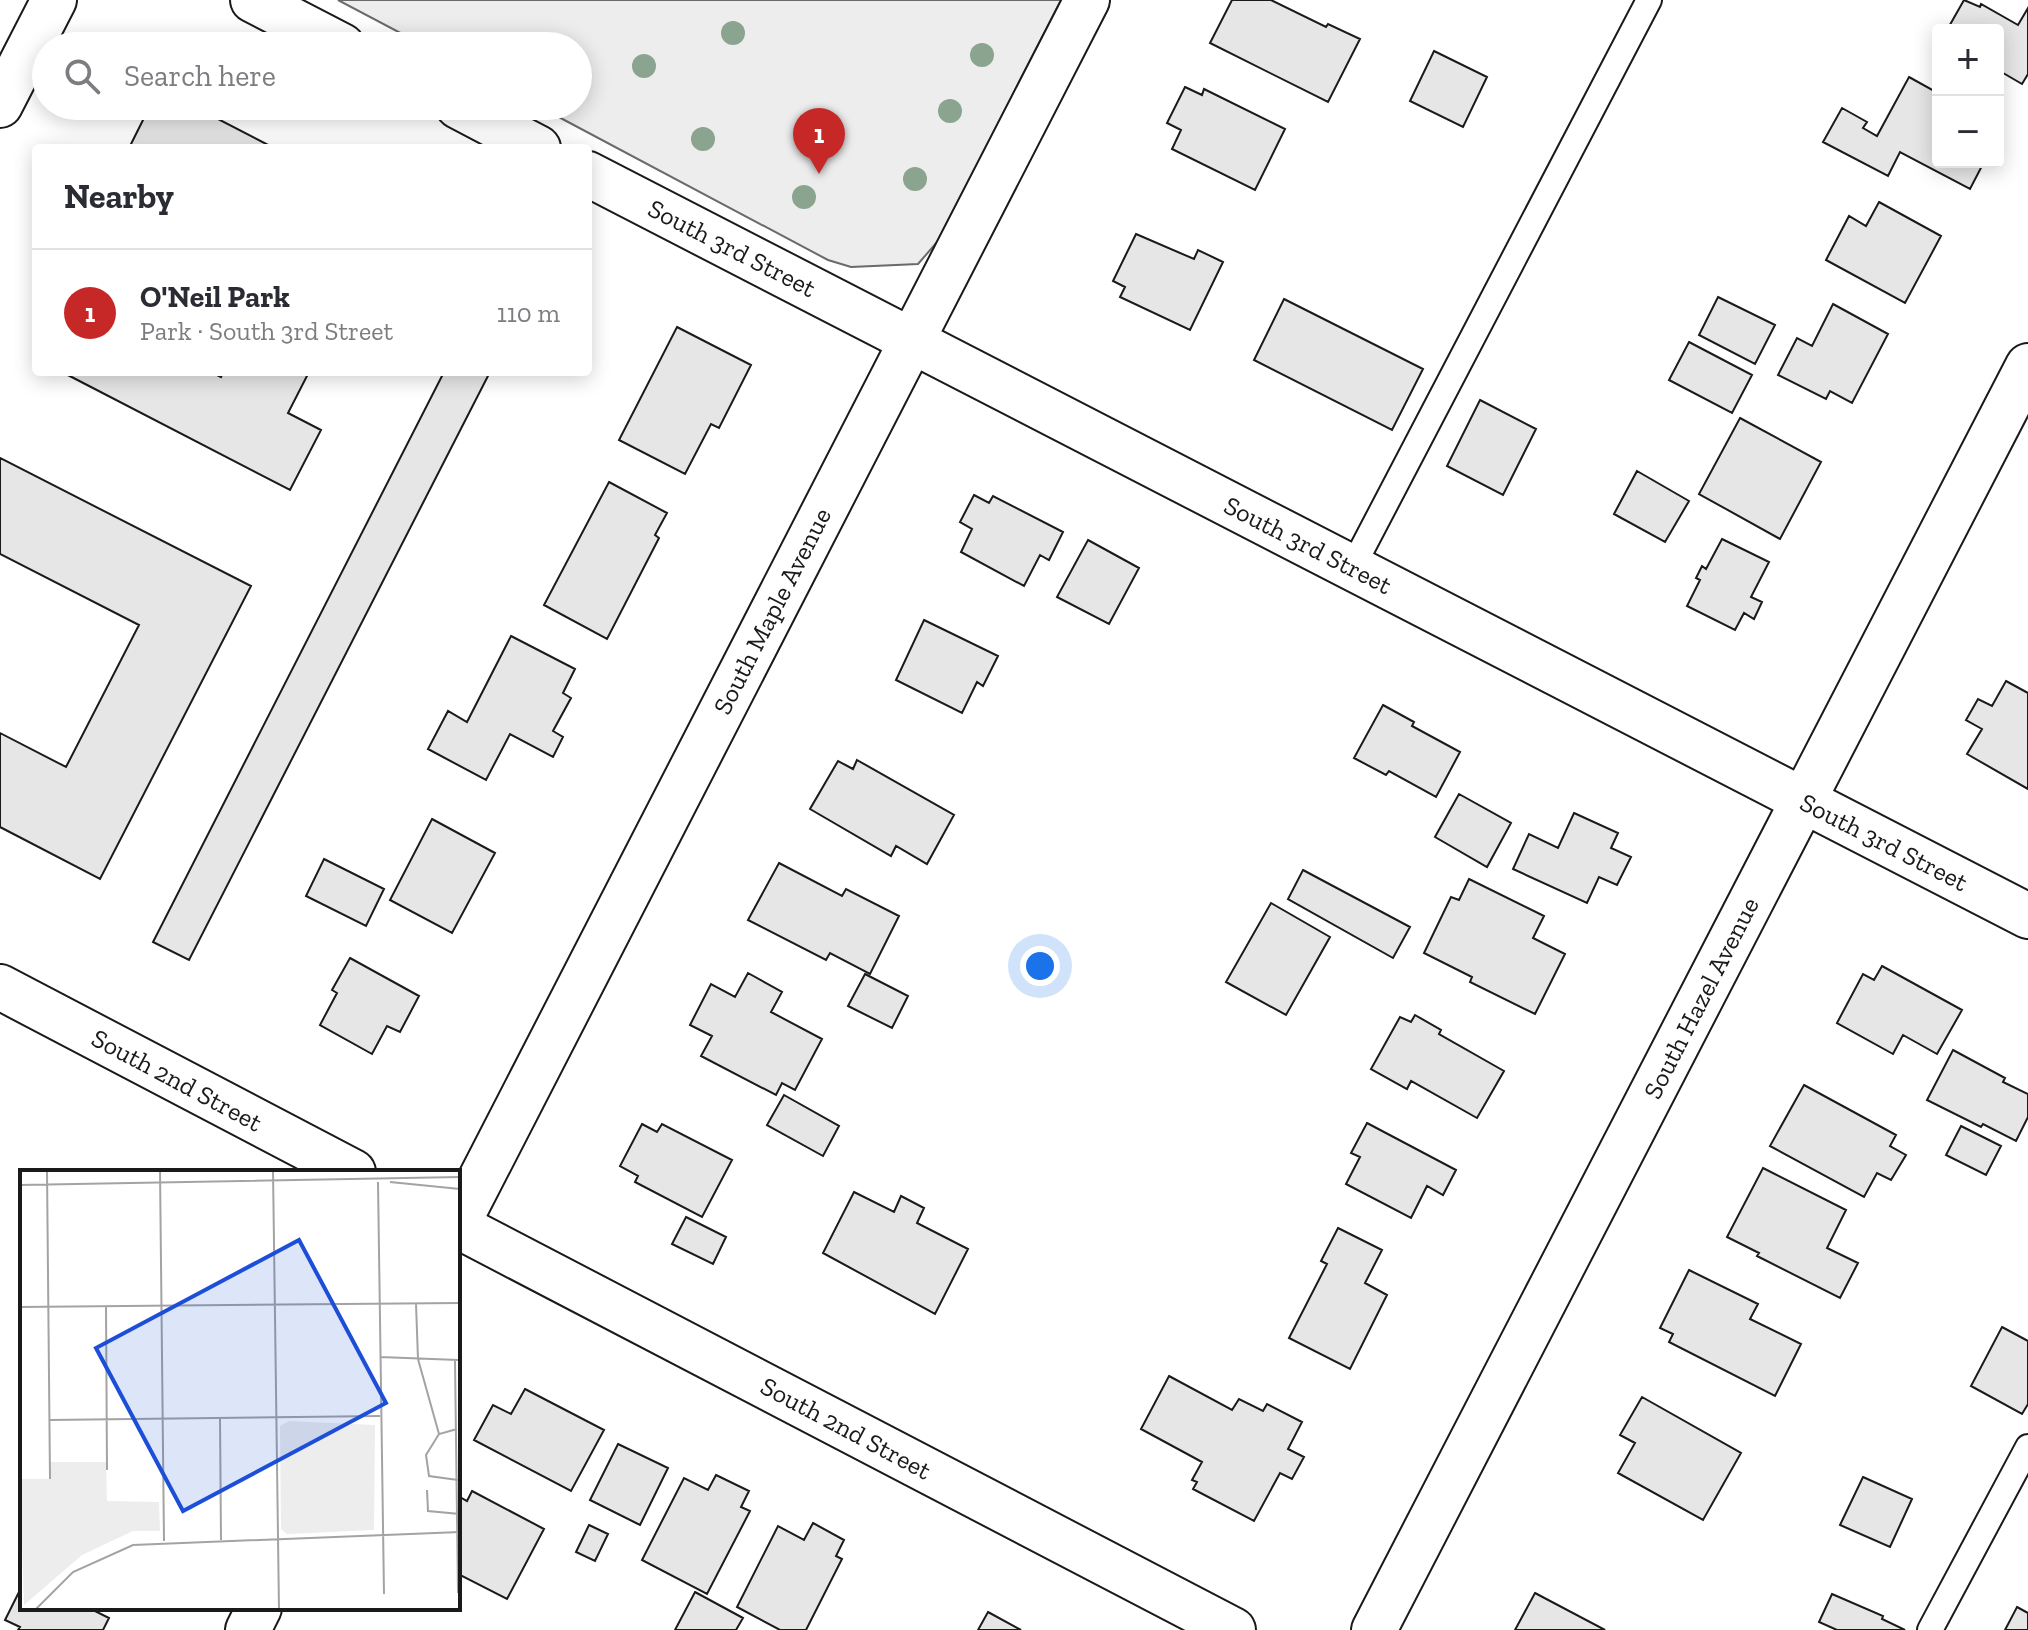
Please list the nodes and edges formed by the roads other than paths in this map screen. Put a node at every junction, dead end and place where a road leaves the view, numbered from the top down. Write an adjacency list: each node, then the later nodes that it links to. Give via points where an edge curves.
1 (54, 0): 5 (street)
2 (253, 0): 6 (street)
3 (1087, 0): 12 (street, South Maple Avenue)
4 (1649, 0): 14 (lane)
5 (38, 32)
6 (315, 32)
7 (32, 43): 8 (street)
8 (0, 105)
9 (485, 120): 10 (street)
10 (530, 144)
11 (592, 176): 12 (street, South 3rd Street)
12 (912, 340): 14 (street, South 3rd Street); 19 (street, South Maple Avenue)
13 (2028, 366): 15 (street, South Hazel Avenue)
14 (1352, 568): 15 (street, South 3rd Street)
15 (1803, 801): 16 (street, South 3rd Street); 25 (street, South Hazel Avenue)
16 (2028, 916)
17 (0, 987): 18 (street, South 2nd Street)
18 (349, 1170)
19 (460, 1220)
20 (460, 1225): 24 (street, South 2nd Street)
21 (2028, 1447): 26 (lane)
22 (258, 1610): 23 (street)
23 (248, 1630)
24 (1233, 1630)
25 (1374, 1630)
26 (1930, 1630)

